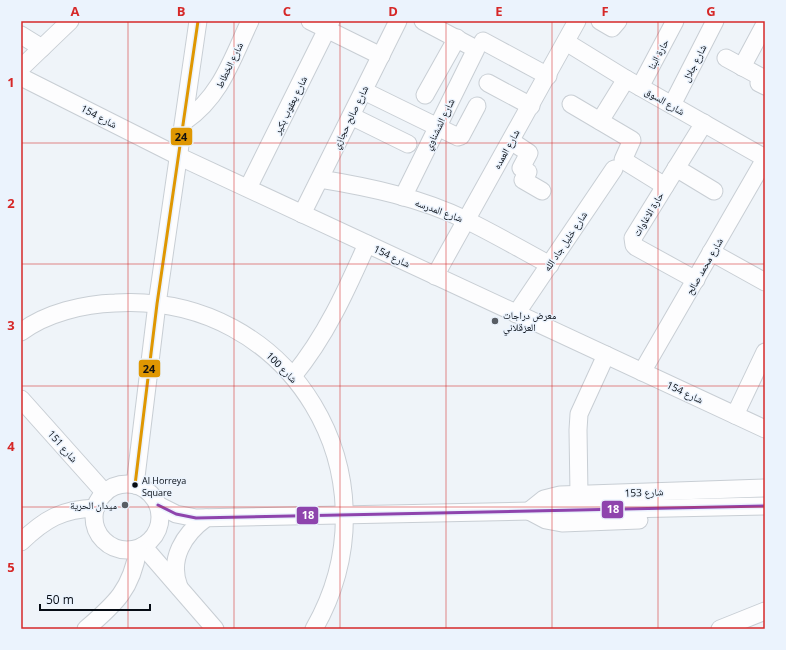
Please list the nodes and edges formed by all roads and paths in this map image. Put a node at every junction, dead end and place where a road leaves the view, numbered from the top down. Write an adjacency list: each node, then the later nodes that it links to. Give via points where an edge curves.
1 (198, 21): 35 (street)
2 (250, 21): 35 (street, شارع الخطاط, via 215,93)
3 (310, 21): 13 (street)
4 (398, 21): 19 (street, شارع صالح حجازي)
5 (422, 21): 15 (street)
6 (576, 21): 16 (street, شارع العمده)
7 (600, 21): 8 (street, via 612,28)
8 (618, 21)
9 (675, 21): 27 (street, حارة البنا)
10 (715, 21): 31 (street, شارع جلال)
11 (63, 23): 18 (street)
12 (765, 24): 21 (street)
13 (329, 25): 19 (street); 47 (street, شارع يعقوب بكير)
14 (21, 35): 18 (street)
15 (457, 38): 17 (street, via 475,47); 29 (street)
16 (566, 42): 23 (street, شارع العمده); 24 (street, شارع السوق)
17 (479, 45): 23 (street); 38 (street, شارع الششناوي)
18 (42, 48): 22 (street)
19 (381, 56): 28 (street, شارع صالح حجازي)
20 (726, 58): 21 (street)
21 (742, 67): 26 (street, via 761,77 758,83)
22 (21, 69): 42 (street, شارع 154)
23 (548, 76): 33 (street, شارع العمده)
24 (626, 79): 27 (street, شارع السوق); 36 (street)
25 (488, 83): 33 (street)
26 (765, 86)
27 (640, 87): 31 (street, شارع السوق)
28 (364, 90): 34 (street, شارع صالح حجازي); 38 (street)
29 (425, 95)
30 (571, 104): 36 (street)
31 (672, 105): 37 (street, شارع السوق)
32 (477, 106): 38 (street, via 460,136)
33 (531, 106): 39 (street, شارع العمده)
34 (351, 116): 40 (street); 45 (street, شارع صالح حجازي)
35 (185, 121): 42 (street)
36 (600, 121): 46 (street, via 632,140 623,160)
37 (704, 123): 41 (street, شارع السوق); 43 (street, حارة الاغاوات)
38 (437, 127): 50 (street, شارع الششناوي)
39 (511, 141): 48 (street, via 529,153 521,168 528,172 523,180); 52 (street, شارع العمده)
40 (408, 144)
41 (764, 154): 54 (street, شارع محمد صالح)
42 (178, 156): 47 (street, شارع 154); 59 (street)
43 (676, 168): 46 (street, حارة الاغاوات); 49 (street)
44 (614, 169): 55 (street, شارع خليل جاد الله)
45 (320, 179): 50 (street, شارع المدرسه); 51 (street, شارع صالح حجازي)
46 (665, 186): 57 (street, حارة الاغاوات, via 633,238 634,244)
47 (248, 188): 51 (street, شارع 154)
48 (542, 191)
49 (714, 191)
50 (403, 197): 52 (street, شارع المدرسه)
51 (302, 214): 53 (street, شارع 154)
52 (466, 220): 55 (street, شارع المدرسه); 56 (street, شارع العمده)
53 (367, 244): 56 (street, شارع 154); 65 (street, via 329,326)
54 (711, 252): 57 (street, شارع محمد صالح); 58 (street)
55 (550, 265): 60 (street, شارع خليل جاد الله)
56 (435, 276): 60 (street, شارع 154)
57 (696, 280): 64 (street, شارع محمد صالح)
58 (765, 282)
59 (157, 304): 61 (street, شارع 100, via 124,302 78,308 52,316); 65 (street, شارع 100, via 208,317 231,328 259,345); 69 (street)
60 (516, 314): 63 (street, شارع 154)
61 (21, 332)
62 (765, 352): 67 (street)
63 (606, 355): 64 (street, شارع 154); 72 (street, via 579,414)
64 (642, 372): 67 (street, شارع 154)
65 (293, 376): 77 (street, شارع 100, via 311,400 334,448 343,484)
66 (21, 398): 71 (street, شارع 151)
67 (736, 415): 68 (street, شارع 154)
68 (765, 429)
69 (135, 485): 71 (street, via 119,485); 73 (street, via 149,492)
70 (765, 488): 72 (street, شارع 153)
71 (105, 493): 75 (street)
72 (579, 494): 76 (street, شارع 153, via 552,496 544,499)
73 (158, 505): 79 (street, via 181,516); 81 (street, via 159,528 150,542)
74 (765, 506): 76 (street)
75 (96, 508): 80 (street, via 79,508 64,512 36,528); 81 (street, via 96,528 109,545 128,550)
76 (530, 511): 77 (street); 78 (street, via 546,520 562,523)
77 (346, 514): 79 (street); 86 (street, شارع 100, via 344,547 337,579 325,610)
78 (765, 516)
79 (206, 518): 82 (street, via 188,533 177,554 175,577)
80 (21, 542)
81 (141, 547): 82 (street); 84 (street, via 123,593 114,605)
82 (179, 587): 85 (street)
83 (765, 611): 87 (street)
84 (86, 629)
85 (215, 629)
86 (314, 629)
87 (720, 629)

